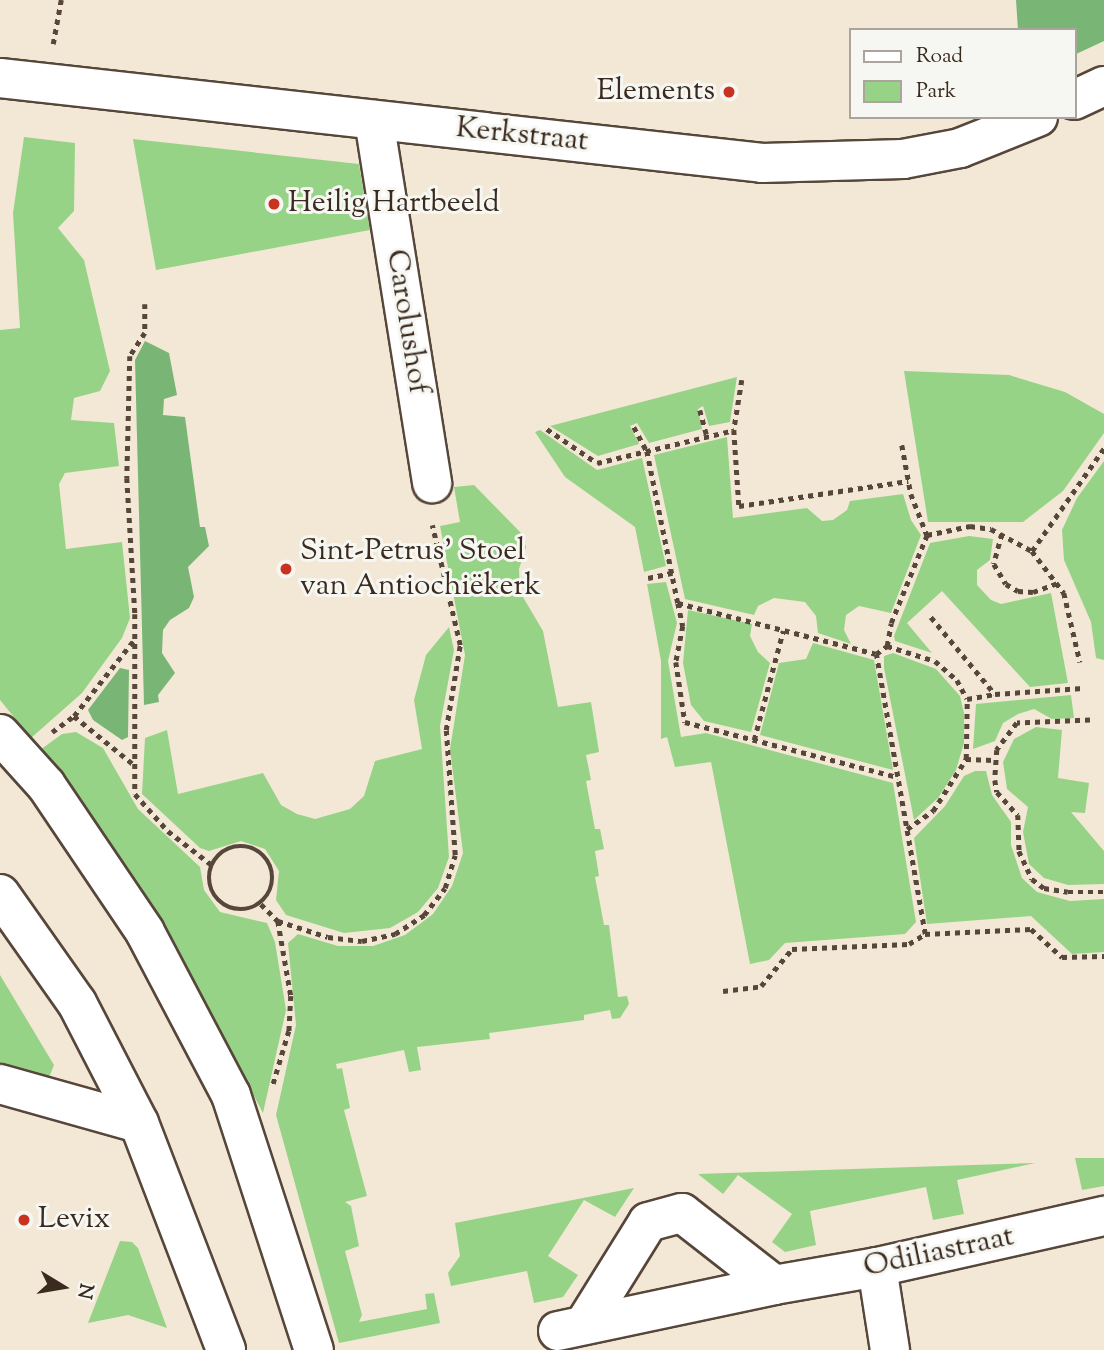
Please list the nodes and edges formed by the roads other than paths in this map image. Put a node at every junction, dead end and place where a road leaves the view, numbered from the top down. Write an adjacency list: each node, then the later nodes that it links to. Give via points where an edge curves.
1 (0, 78): 5 (street, Kerkstraat)
2 (1104, 86): 3 (street)
3 (1076, 99)
4 (1033, 119): 5 (street, Kerkstraat, via 960,148 903,159 831,163 762,163)
5 (373, 120): 6 (street, Carolushof)
6 (432, 483)
7 (10, 745): 15 (street, via 46,785 145,932 231,1095)
8 (0, 894): 10 (street, via 77,1003)
9 (0, 1084): 10 (street)
10 (139, 1122): 14 (street)
11 (1104, 1216): 12 (street, Odiliastraat)
12 (877, 1267): 13 (street, Odiliastraat); 16 (street)
13 (774, 1285): 13 (street, Odiliastraat, via 682,1213 648,1222 571,1328)
14 (226, 1350)
15 (314, 1350)
16 (890, 1350)

